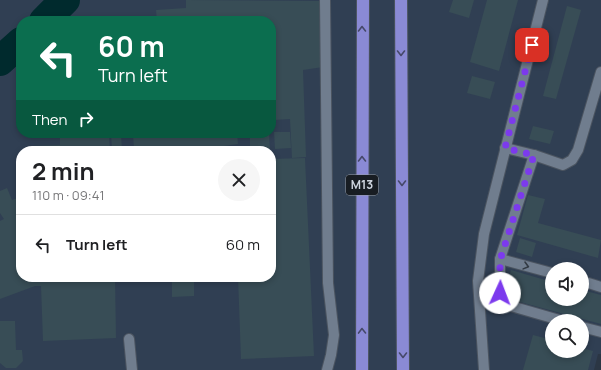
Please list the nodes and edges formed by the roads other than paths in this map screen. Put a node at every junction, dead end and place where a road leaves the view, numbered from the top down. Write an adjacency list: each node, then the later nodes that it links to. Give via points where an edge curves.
1 (325, 0): 17 (lane, via 328,284 334,335)
2 (362, 0): 18 (highway, M13, one-way to 2)
3 (401, 0): 19 (highway, one-way to 19)
4 (543, 0): 6 (lane)
5 (601, 72): 7 (lane, via 578,150 572,160 563,165)
6 (505, 148): 7 (lane); 20 (lane, via 484,234 478,280)
7 (534, 155): 8 (lane)
8 (500, 260): 9 (lane, one-way to 9); 12 (lane, via 500,293 504,304)
9 (545, 271)
10 (589, 284): 11 (lane)
11 (601, 287)
12 (545, 316)
13 (589, 329): 14 (lane)
14 (601, 332)
15 (129, 339): 16 (lane)
16 (132, 370)
17 (327, 370)
18 (362, 370)
19 (403, 370)
20 (484, 370)

